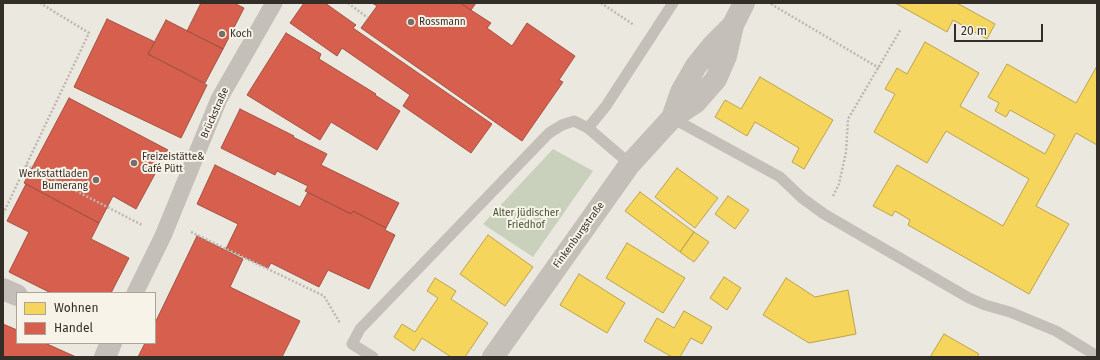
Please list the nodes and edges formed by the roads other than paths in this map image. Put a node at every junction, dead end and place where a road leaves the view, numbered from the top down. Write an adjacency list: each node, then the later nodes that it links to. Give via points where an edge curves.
1 (274, 3): 8 (street, Brückstraße, via 219,99 166,229)
2 (673, 3): 5 (lane, via 606,106)
3 (744, 3): 4 (street, Finkenburgstraße, via 733,25 726,56 716,79 696,102)
4 (672, 118): 6 (street, Finkenburgstraße); 11 (lane, via 780,177 824,214 969,298 1056,331)
5 (588, 128): 6 (lane); 13 (lane, via 574,121 549,133 360,329 352,344)
6 (630, 164): 14 (street, Finkenburgstraße)
7 (3, 289): 9 (street)
8 (136, 292)
9 (16, 295)
10 (111, 344): 12 (street)
11 (1097, 356)
12 (105, 357)
13 (373, 357)
14 (493, 357)

